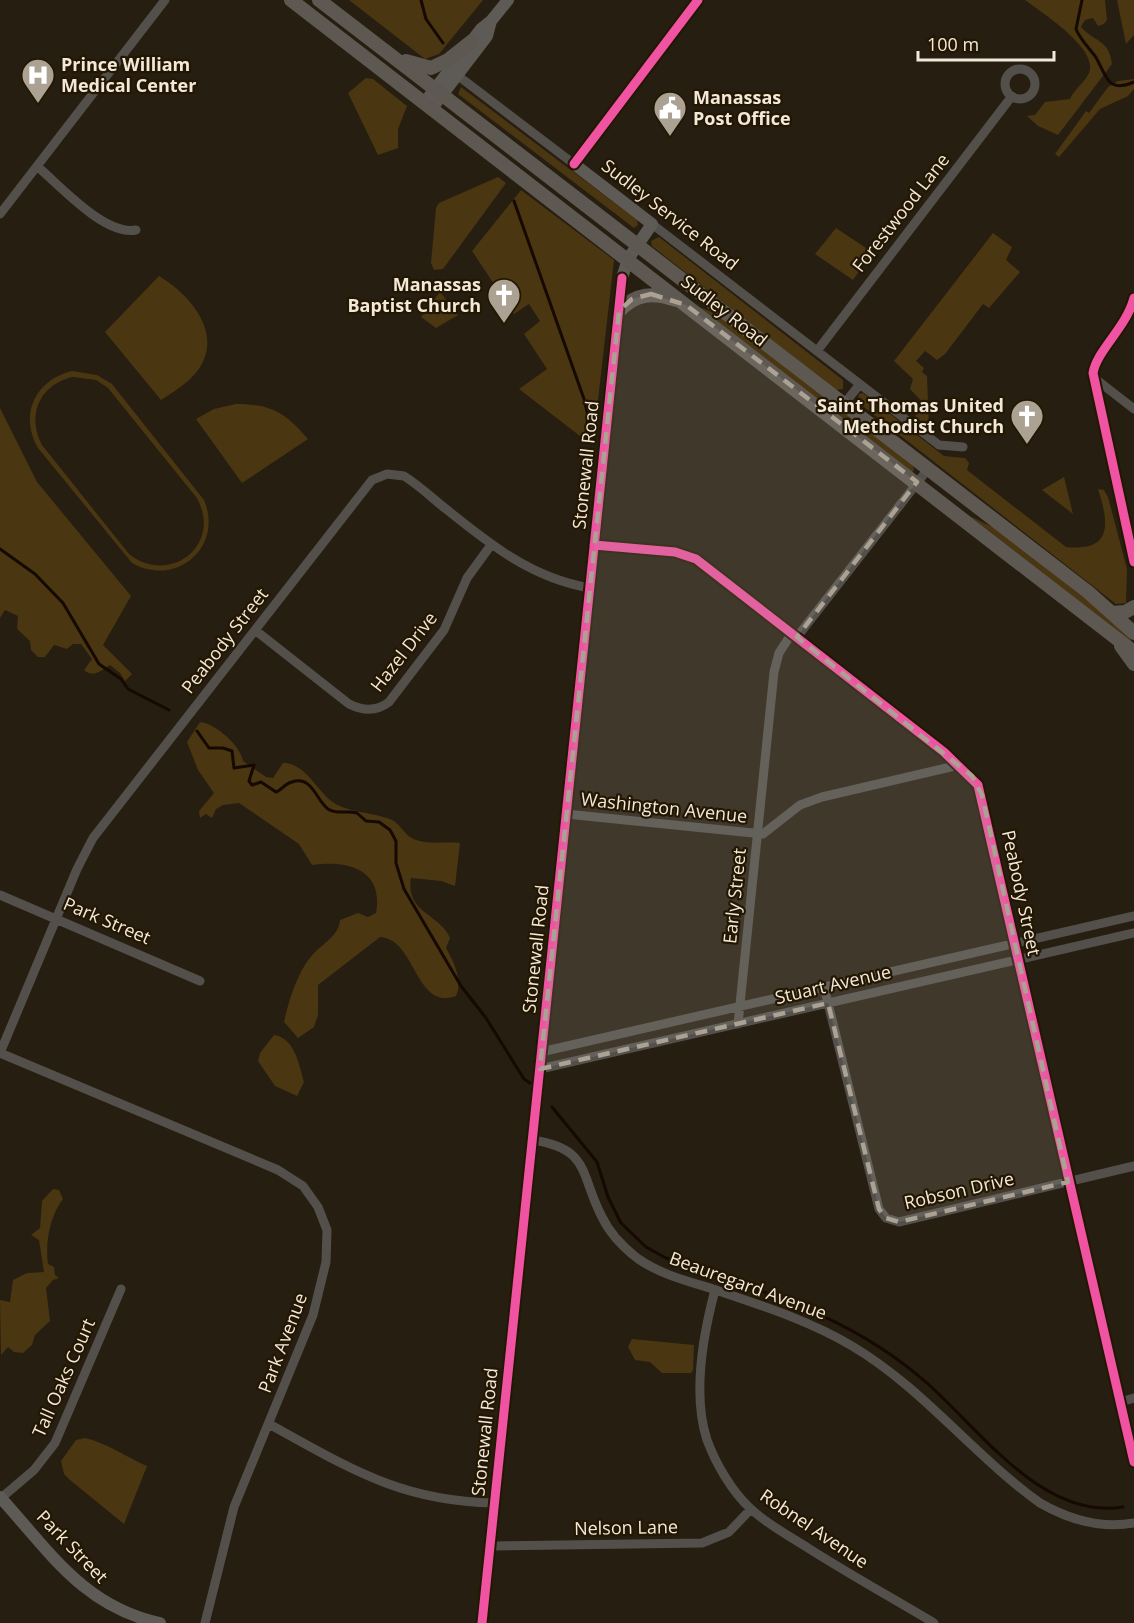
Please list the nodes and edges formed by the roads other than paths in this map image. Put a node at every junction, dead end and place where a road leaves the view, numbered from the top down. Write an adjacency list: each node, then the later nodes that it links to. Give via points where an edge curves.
1 (165, 0): 14 (street)
2 (291, 0): 12 (main road, Sudley Road)
3 (319, 0): 8 (main road, Sudley Road)
4 (508, 0): 6 (street)
5 (698, 0): 13 (street)
6 (491, 21): 7 (street); 9 (street, via 488,36)
7 (472, 41): 8 (main road, via 431,68 415,66); 10 (street)
8 (389, 54): 10 (main road, Sudley Road)
9 (458, 75): 10 (street); 13 (street, Sudley Service Road)
10 (439, 92): 12 (street); 18 (main road, Sudley Road)
11 (1012, 96): 23 (street, Forestwood Lane)
12 (428, 105): 19 (main road, Sudley Road)
13 (574, 164): 16 (street, Sudley Service Road)
14 (37, 166): 15 (street); 17 (street, via 110,226)
15 (0, 214)
16 (652, 224): 18 (street, Stonewall Road); 23 (street, Sudley Service Road)
17 (136, 230)
18 (636, 244): 19 (street, Stonewall Road); 26 (main road, Sudley Road)
19 (628, 259): 21 (main road, Sudley Road); 22 (street, Stonewall Road)
20 (1134, 298): 24 (street, via 1126,321 1097,361)
21 (686, 305): 22 (main road, via 672,298 645,295 632,299); 30 (main road, Sudley Road)
22 (619, 311): 31 (street, Stonewall Road)
23 (817, 351): 25 (street, Sudley Service Road)
24 (1093, 377): 27 (street); 33 (street)
25 (860, 384): 26 (street); 28 (street, Sudley Service Road, via 939,445)
26 (844, 404): 29 (main road, Sudley Road)
27 (1134, 409)
28 (963, 447)
29 (928, 469): 30 (street, Early Street); 36 (main road, Sudley Road)
30 (917, 482): 39 (street, Early Street); 40 (main road, Sudley Road)
31 (594, 544): 34 (street, Stonewall Road); 39 (street, Peabody Street, via 686,555)
32 (491, 545): 34 (street, Peabody Street, via 543,575); 37 (street, Peabody Street, via 410,480 396,474 379,476); 37 (street, Hazel Drive, via 467,578 444,630 382,707 368,710 349,704)
33 (1134, 562)
34 (590, 588): 44 (street, Stonewall Road)
35 (1134, 607): 36 (main road)
36 (1112, 613): 38 (main road, Sudley Road)
37 (255, 630): 48 (street, Peabody Street, via 93,838)
38 (1134, 633)
39 (795, 635): 43 (street, Peabody Street); 45 (street, Early Street, via 779,653 774,672)
40 (1115, 636): 41 (main road, Sudley Road); 42 (main road)
41 (1134, 652)
42 (1134, 664)
43 (959, 765): 45 (street, Washington Avenue, via 815,799); 50 (street, Peabody Street, via 972,776 982,795)
44 (566, 814): 45 (street, Washington Avenue); 57 (street, Stonewall Road)
45 (759, 834): 55 (street, Early Street)
46 (0, 895): 48 (street, Park Street)
47 (1134, 916): 50 (street, Stuart Avenue)
48 (56, 919): 52 (street, Park Street); 58 (street, Peabody Street)
49 (1134, 933): 51 (street, Stuart Avenue)
50 (1015, 943): 51 (street, Peabody Street); 53 (street, Stuart Avenue)
51 (1019, 959): 54 (street, Stuart Avenue); 62 (street, Peabody Street)
52 (200, 981)
53 (824, 987): 54 (street, Robson Drive); 55 (street, Stuart Avenue)
54 (828, 1003): 56 (street, Stuart Avenue); 62 (street, Robson Drive, via 879,1209 886,1218 898,1222)
55 (740, 1007): 56 (street, Early Street); 57 (street, Stuart Avenue)
56 (738, 1024): 59 (street, Stuart Avenue)
57 (542, 1052): 59 (street, Stonewall Road)
58 (0, 1053): 67 (street, Park Avenue, via 278,1170 313,1198 324,1218 328,1243 320,1295)
59 (540, 1069): 60 (street, Stonewall Road)
60 (532, 1140): 64 (street, Beauregard Avenue, via 555,1144 576,1158 586,1172 601,1217 631,1253 655,1269); 70 (street, Stonewall Road)
61 (1134, 1166): 62 (street, Robson Drive)
62 (1068, 1182): 66 (street, Peabody Street)
63 (120, 1289): 69 (street, Tall Oaks Court, via 55,1443 34,1470)
64 (714, 1290): 71 (street, Robnel Avenue, via 702,1366 704,1428 723,1472); 72 (street, Beauregard Avenue, via 810,1324 879,1363 1040,1503 1056,1512 1090,1522)
65 (1134, 1398): 66 (street)
66 (1120, 1402): 68 (street, Peabody Street)
67 (269, 1424): 70 (street, via 390,1487 448,1500); 75 (street, Park Avenue, via 228,1525)
68 (1134, 1462)
69 (0, 1497): 74 (street, Park Street, via 90,1594 121,1612)
70 (494, 1503): 73 (street, Stonewall Road)
71 (751, 1509): 73 (street, Nelson Lane, via 729,1532 702,1543); 77 (street, Robnel Avenue)
72 (1134, 1523)
73 (490, 1546): 76 (street, Stonewall Road)
74 (160, 1623)
75 (205, 1623)
76 (482, 1623)
77 (934, 1623)

